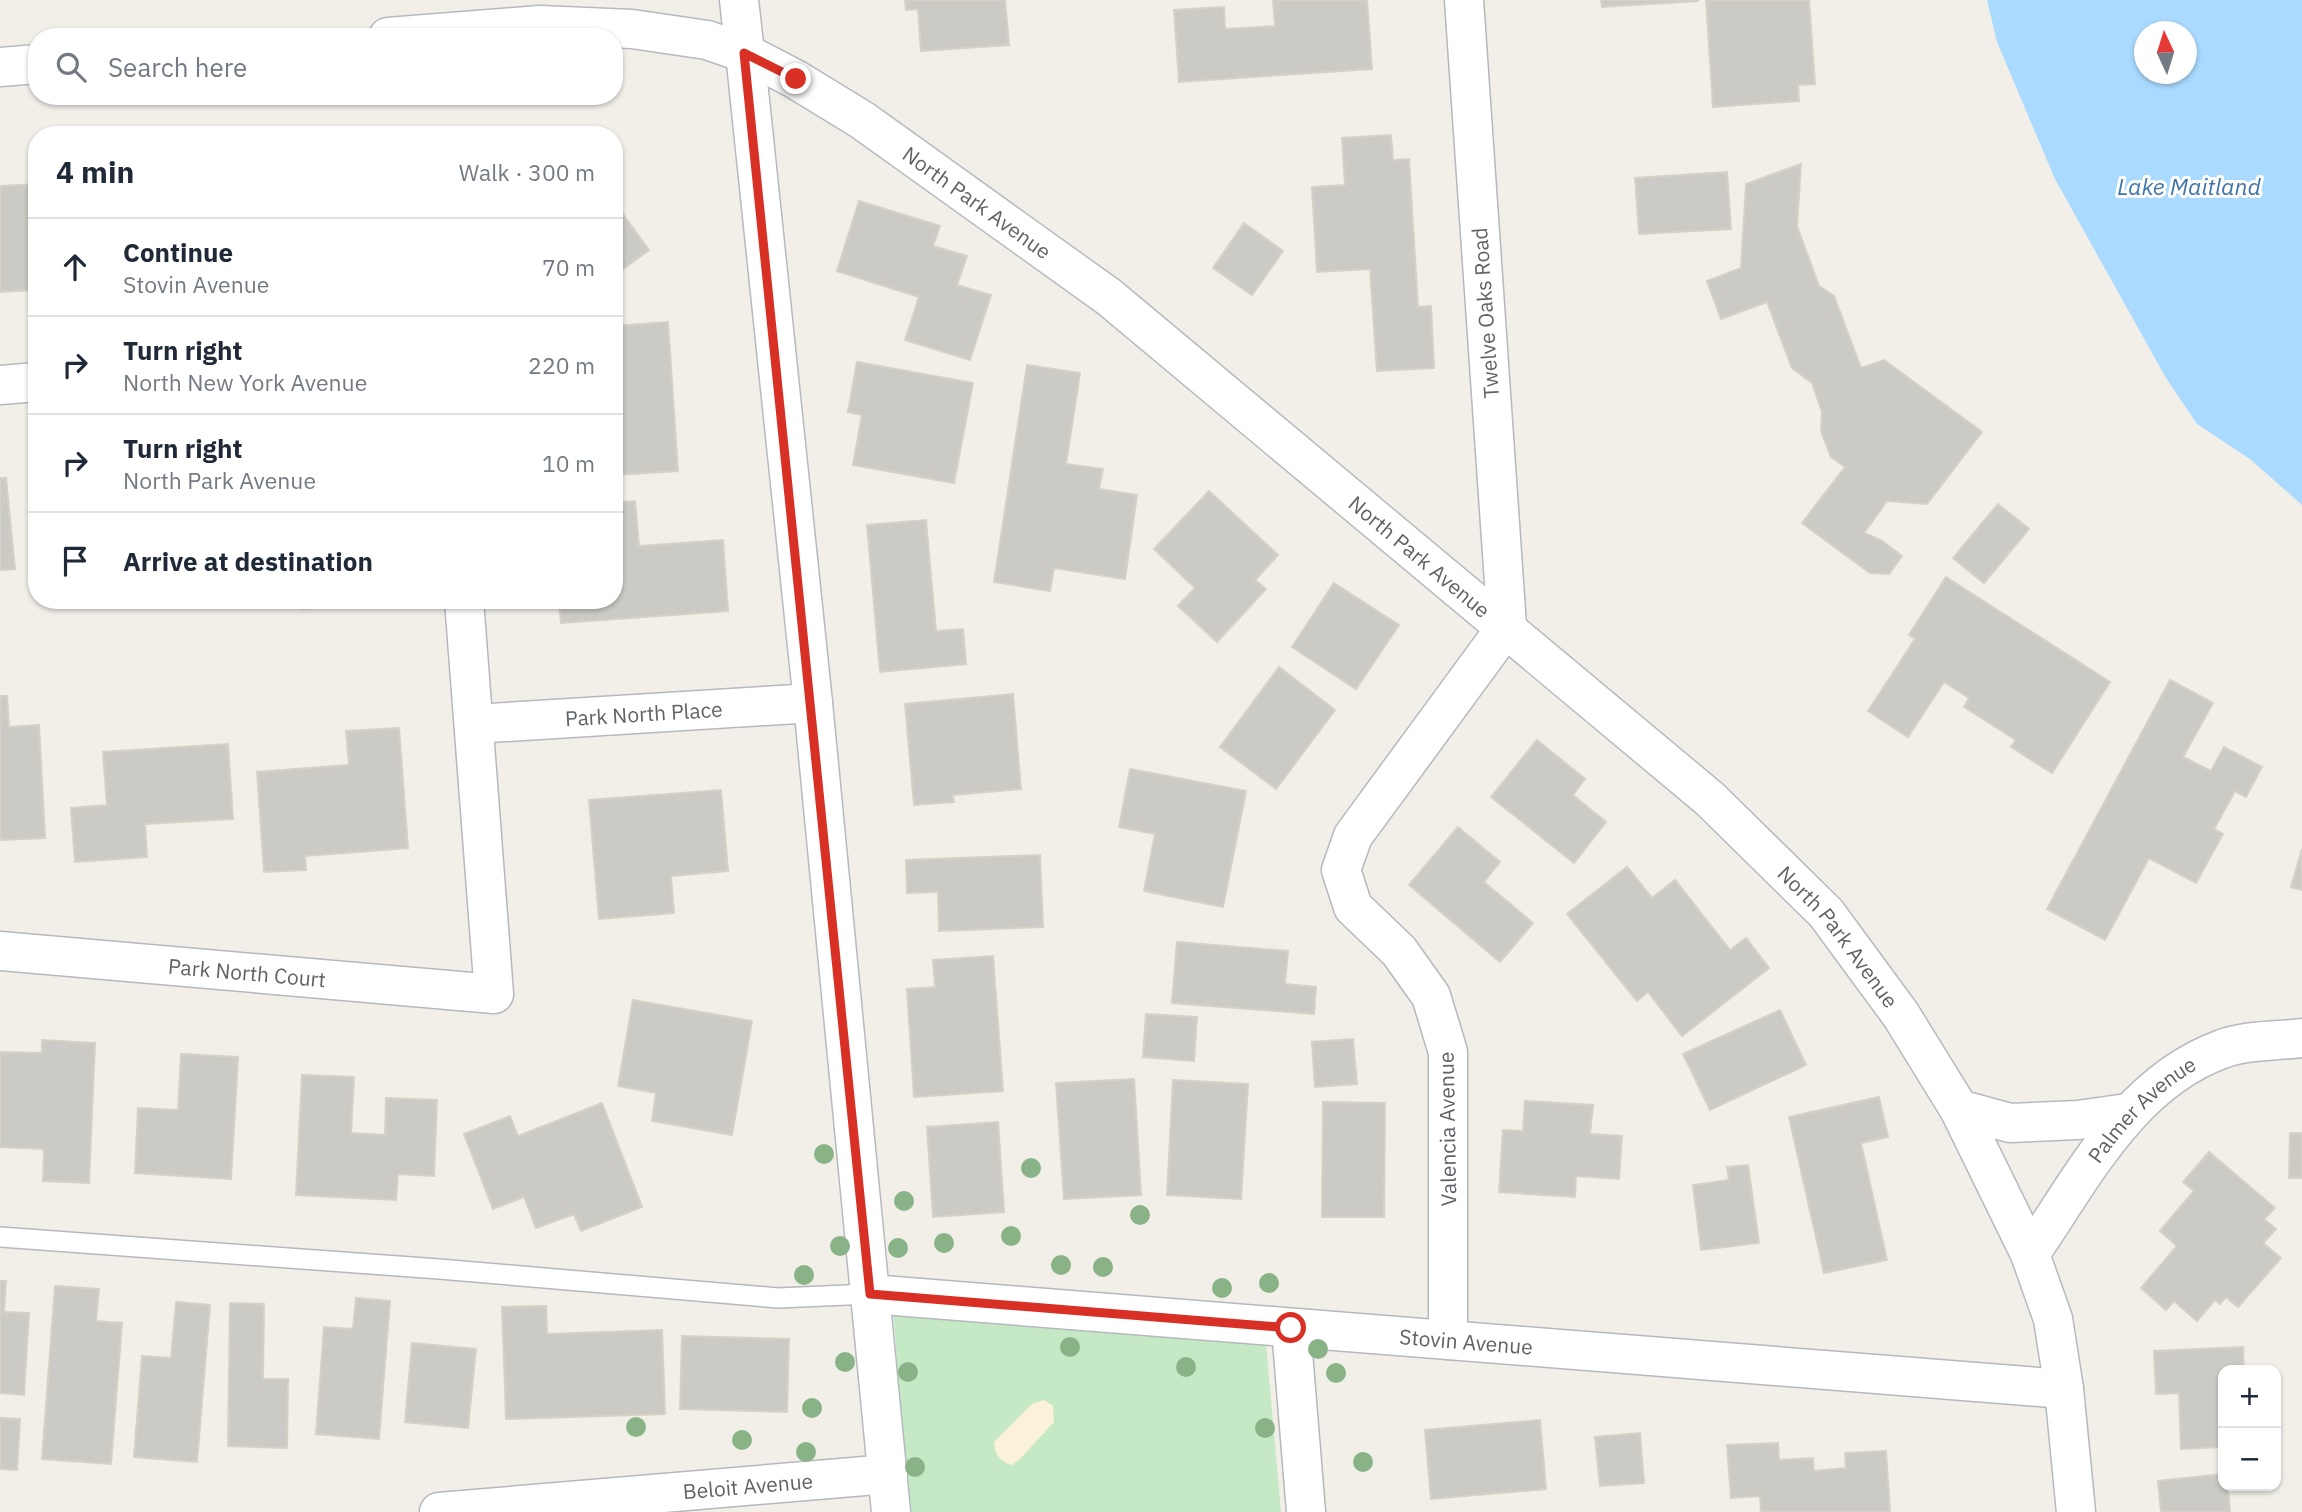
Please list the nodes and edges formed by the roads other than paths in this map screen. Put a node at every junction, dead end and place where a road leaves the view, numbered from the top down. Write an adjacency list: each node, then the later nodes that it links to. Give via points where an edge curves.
1 (739, 0): 6 (street)
2 (1464, 0): 12 (street, Twelve Oaks Road)
3 (502, 28): 4 (street, North Park Avenue)
4 (609, 28)
5 (623, 29): 6 (street, North Park Avenue, via 707,40)
6 (744, 53): 12 (street, North Park Avenue, via 862,120 1109,297); 13 (street)
7 (28, 65): 8 (street)
8 (0, 67)
9 (28, 383): 10 (street)
10 (0, 385)
11 (465, 609): 14 (street)
12 (1507, 626): 17 (street, North Park Avenue, via 1710,799 1826,913 1901,1016); 23 (street, Valencia Avenue, via 1353,836 1341,870 1353,907 1399,951 1431,996 1448,1052)
13 (813, 703): 14 (street, Park North Place); 21 (street)
14 (474, 724): 15 (street, Park North Court, via 494,994)
15 (0, 951)
16 (2302, 1038): 18 (street, Palmer Avenue, via 2223,1048 2169,1076)
17 (1959, 1109): 18 (street, via 2010,1122); 20 (street, North Park Avenue)
18 (2127, 1113): 20 (street, Palmer Avenue)
19 (0, 1237): 21 (lane, via 779,1298)
20 (2030, 1254): 24 (street, North Park Avenue, via 2053,1319)
21 (870, 1294): 22 (street, Stovin Avenue); 25 (street)
22 (1291, 1328): 23 (street, Stovin Avenue); 28 (street)
23 (1448, 1340): 24 (street, Stovin Avenue)
24 (2064, 1389): 29 (street, North Park Avenue)
25 (888, 1474): 26 (street, Beloit Avenue); 27 (street)
26 (439, 1512)
27 (891, 1512)
28 (1306, 1512)
29 (2076, 1512)

